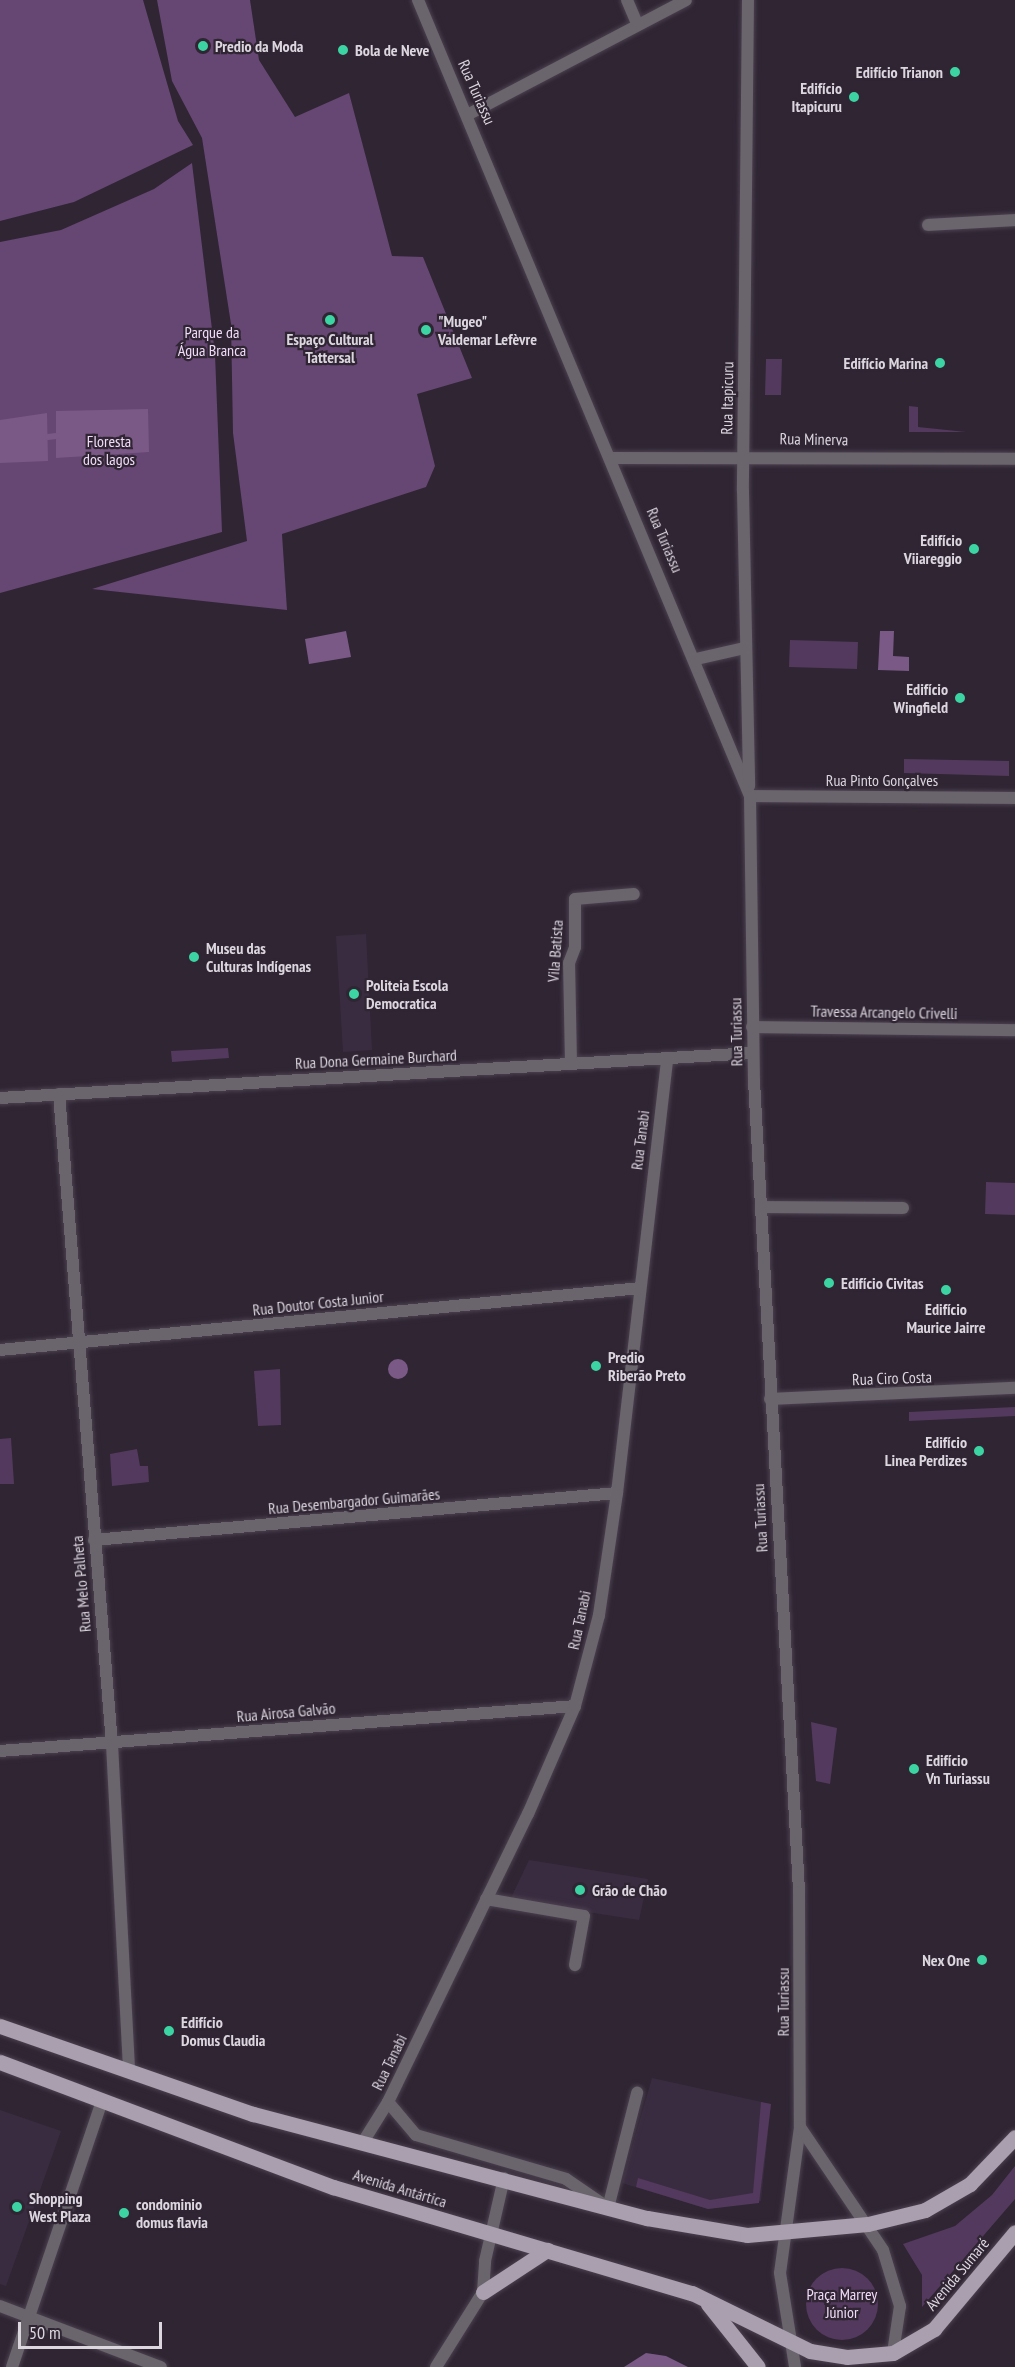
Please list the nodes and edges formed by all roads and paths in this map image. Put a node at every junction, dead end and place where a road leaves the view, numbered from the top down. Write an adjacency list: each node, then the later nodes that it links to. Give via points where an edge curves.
1 (418, 0): 6 (street, Rua Turiassu)
2 (627, 0): 5 (street)
3 (686, 0): 5 (street)
4 (748, 0): 9 (street, Rua Itapicuru)
5 (637, 24): 6 (street)
6 (469, 114): 10 (street, Rua Turiassu)
7 (1015, 220): 8 (street)
8 (927, 225)
9 (743, 455): 10 (street, Rua Minerva); 11 (street, Rua Minerva); 12 (street, Rua Itapicuru)
10 (612, 458): 13 (street, Rua Turiassu)
11 (1015, 459)
12 (745, 648): 13 (street); 14 (street, Rua Itapicuru)
13 (696, 659): 14 (street, Rua Turiassu)
14 (750, 796): 15 (street, Rua Pinto Gonçalves); 17 (street, Rua Turiassu)
15 (1015, 798)
16 (634, 894): 21 (street, Vila Batista, via 574,899 575,947 569,963)
17 (752, 1027): 18 (street, Travessa Arcangelo Crivelli); 19 (street, Rua Turiassu)
18 (1015, 1030)
19 (753, 1053): 20 (street, Rua Dona Germaine Burchard); 24 (street, Rua Turiassu)
20 (667, 1059): 21 (street, Rua Dona Germaine Burchard); 26 (street, Rua Tanabi)
21 (572, 1064): 22 (street, Rua Dona Germaine Burchard)
22 (60, 1094): 23 (street, Rua Dona Germaine Burchard); 27 (street, Rua Melo Palheta)
23 (0, 1098)
24 (761, 1207): 25 (street); 30 (street, Rua Turiassu)
25 (903, 1208)
26 (640, 1288): 27 (street, Rua Doutor Costa Junior); 31 (street, Rua Tanabi)
27 (77, 1343): 28 (street, Rua Doutor Costa Junior); 32 (street, Rua Melo Palheta)
28 (0, 1350)
29 (1015, 1388): 30 (street, Rua Ciro Costa)
30 (770, 1399): 44 (street, Rua Turiassu, via 799,1892)
31 (617, 1493): 32 (street, Rua Desembargador Guimarães); 33 (street, Rua Tanabi, via 599,1615)
32 (94, 1540): 34 (street, Rua Melo Palheta)
33 (575, 1706): 34 (street, Rua Airosa Galvão); 36 (street, Rua Tanabi)
34 (112, 1744): 35 (street, Rua Airosa Galvão); 40 (street, Rua Melo Palheta)
35 (0, 1751)
36 (486, 1899): 37 (street, via 584,1916); 42 (street, Rua Tanabi)
37 (574, 1965)
38 (0, 2026): 40 (main road, Avenida Antártica)
39 (0, 2062): 43 (main road, Avenida Antártica)
40 (129, 2072): 46 (main road, Avenida Antártica)
41 (638, 2093): 48 (street)
42 (388, 2102): 46 (street, Rua Tanabi); 48 (street, Avenida Antártica, via 416,2135 566,2179)
43 (101, 2104): 50 (main road, Avenida Antártica, via 333,2187); 57 (street)
44 (800, 2127): 49 (street); 51 (street, Rua Turiassu)
45 (1015, 2137): 49 (main road, via 970,2184 947,2200)
46 (363, 2142): 47 (main road, Avenida Antártica)
47 (504, 2178): 48 (main road, Avenida Antártica); 50 (street)
48 (608, 2208): 51 (main road, Avenida Antártica, via 747,2235)
49 (868, 2224): 51 (main road); 59 (street, via 883,2250 900,2306)
50 (491, 2232): 53 (main road, Avenida Antártica); 54 (street)
51 (785, 2232): 58 (street, via 780,2273)
52 (1015, 2232): 59 (main road, Avenida Sumaré, via 934,2329)
53 (547, 2250): 54 (main road); 55 (main road, Avenida Antártica)
54 (483, 2292): 62 (street)
55 (702, 2297): 58 (main road, Avenida Antártica); 63 (main road)
56 (0, 2306): 57 (street)
57 (29, 2317): 60 (street); 61 (street)
58 (789, 2343): 59 (main road, via 847,2357); 64 (street)
59 (890, 2360)
60 (12, 2367)
61 (161, 2367)
62 (436, 2367)
63 (758, 2367)
64 (795, 2367)

